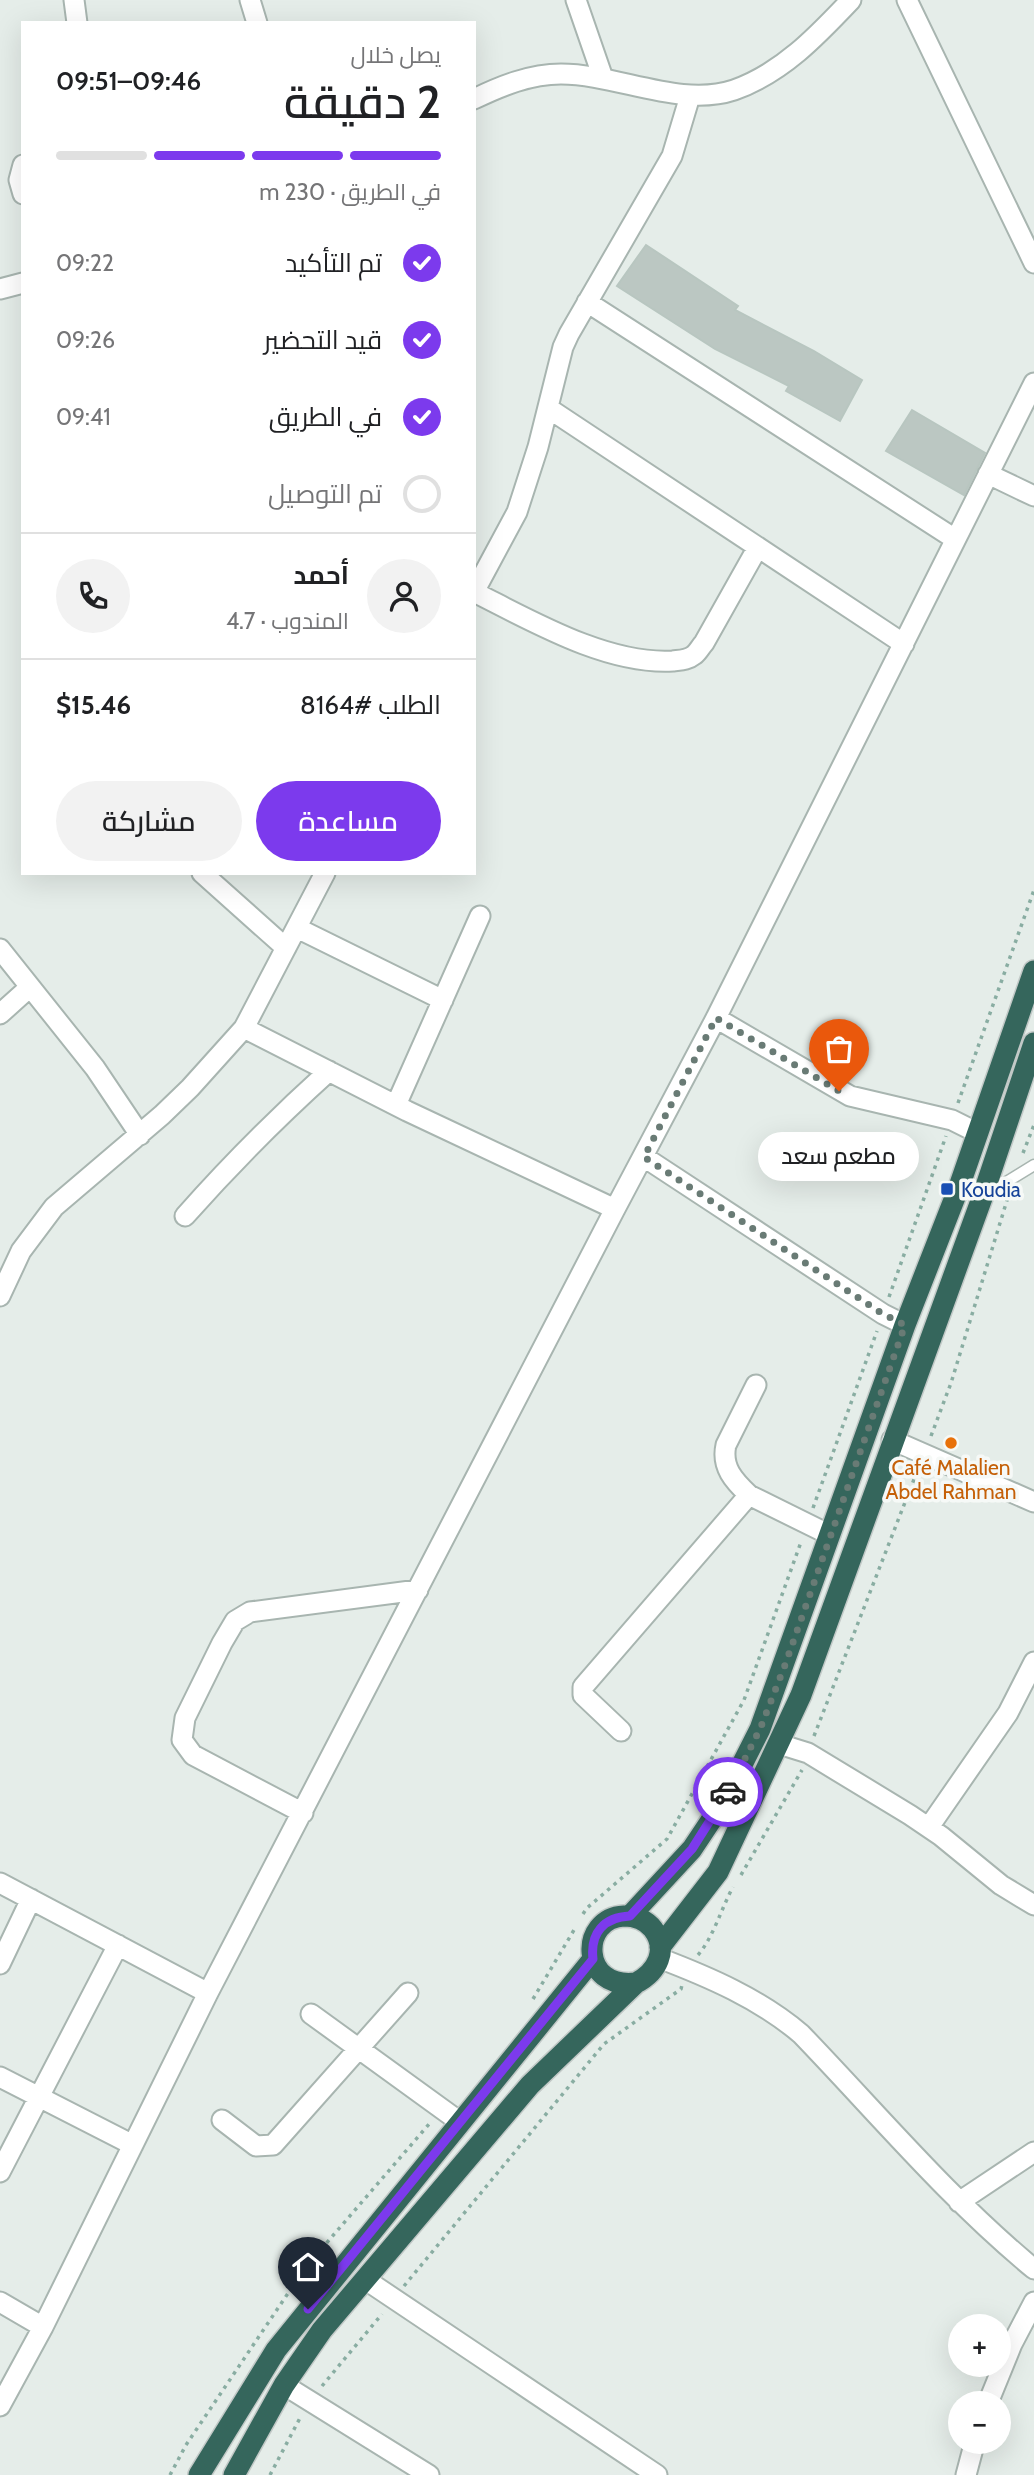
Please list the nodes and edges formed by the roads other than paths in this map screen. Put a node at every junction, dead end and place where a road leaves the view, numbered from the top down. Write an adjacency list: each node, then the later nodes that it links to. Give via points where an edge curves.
1 (75, 0): 6 (street)
2 (250, 0): 7 (street)
3 (576, 0): 8 (street)
4 (851, 0): 9 (street, via 815,38 776,69 733,90)
5 (907, 0): 11 (street)
6 (77, 21)
7 (256, 21)
8 (603, 78): 9 (street); 10 (street, via 533,77)
9 (690, 96): 14 (street, via 672,156)
10 (476, 98)
11 (1034, 263)
12 (21, 284): 13 (street)
13 (0, 289)
14 (587, 302): 16 (street, via 563,347); 19 (street)
15 (1034, 383): 17 (street)
16 (548, 408): 20 (street); 21 (street, via 517,512)
17 (988, 474): 18 (street); 19 (street)
18 (1034, 496)
19 (955, 539): 23 (street)
20 (758, 547): 22 (street, via 704,643 693,656 682,660 623,657 537,624); 23 (street)
21 (476, 588)
22 (476, 593)
23 (904, 644): 34 (street)
24 (204, 875): 28 (street)
25 (324, 875): 27 (street)
26 (480, 916): 32 (street)
27 (297, 928): 28 (street); 32 (street)
28 (286, 948): 35 (street)
29 (0, 949): 31 (street)
30 (1034, 971): 39 (highway)
31 (30, 988): 33 (street); 40 (street, via 95,1068)
32 (443, 1000): 38 (street)
33 (0, 1014)
34 (716, 1018): 39 (street, via 850,1096 952,1120); 41 (street)
35 (244, 1028): 37 (street); 40 (street)
36 (1034, 1043): 43 (highway)
37 (329, 1071): 38 (street); 45 (street, via 272,1123)
38 (396, 1105): 44 (street)
39 (978, 1133): 47 (highway)
40 (140, 1135): 46 (street, via 54,1207 21,1251)
41 (644, 1157): 44 (street); 47 (street)
42 (1034, 1165): 43 (lane)
43 (982, 1198): 49 (highway)
44 (615, 1209): 53 (street)
45 (185, 1216)
46 (0, 1296)
47 (905, 1325): 52 (highway)
48 (756, 1385): 50 (street, via 723,1455 731,1475)
49 (892, 1440): 51 (street); 56 (highway, via 801,1695)
50 (749, 1495): 52 (street); 55 (street, via 583,1687 583,1695)
51 (1034, 1502)
52 (830, 1535): 62 (highway, via 785,1665 740,1771 692,1849)
53 (418, 1590): 57 (street); 57 (street, via 250,1612 235,1621 222,1643 185,1718 181,1740 193,1755)
54 (1034, 1662): 58 (street, via 1008,1713)
55 (621, 1731)
56 (779, 1744): 58 (street, via 808,1753); 64 (highway, via 718,1872)
57 (303, 1813): 68 (street)
58 (929, 1827): 61 (street, via 1001,1885)
59 (0, 1883): 60 (street)
60 (31, 1899): 63 (street); 66 (street)
61 (1034, 1905)
62 (630, 1916): 64 (highway, via 651,1926); 65 (highway, via 619,1916 600,1927 594,1937)
63 (118, 1945): 68 (street); 73 (street)
64 (660, 1953): 67 (highway, via 655,1969); 79 (street, via 780,2016)
65 (593, 1959): 67 (highway, via 605,1977); 75 (highway)
66 (0, 1964)
67 (636, 1983): 81 (highway, via 530,2085)
68 (208, 1993): 76 (street)
69 (408, 1993): 71 (street)
70 (311, 2014): 71 (street)
71 (358, 2048): 74 (street, via 272,2145 256,2146); 75 (street)
72 (0, 2077): 73 (street)
73 (40, 2097): 76 (street); 78 (street)
74 (222, 2120)
75 (460, 2122): 89 (highway, via 276,2350)
76 (133, 2145): 84 (street)
77 (1034, 2152): 79 (street)
78 (0, 2172)
79 (959, 2203): 80 (street)
80 (1034, 2269)
81 (366, 2280): 85 (highway, via 322,2330); 92 (street)
82 (0, 2302): 84 (street)
83 (1034, 2302): 86 (street)
84 (43, 2327): 87 (street)
85 (284, 2385): 90 (highway); 91 (street)
86 (993, 2391)
87 (0, 2406)
88 (972, 2454): 93 (street)
89 (199, 2475)
90 (234, 2475)
91 (429, 2475)
92 (657, 2475)
93 (966, 2475)

